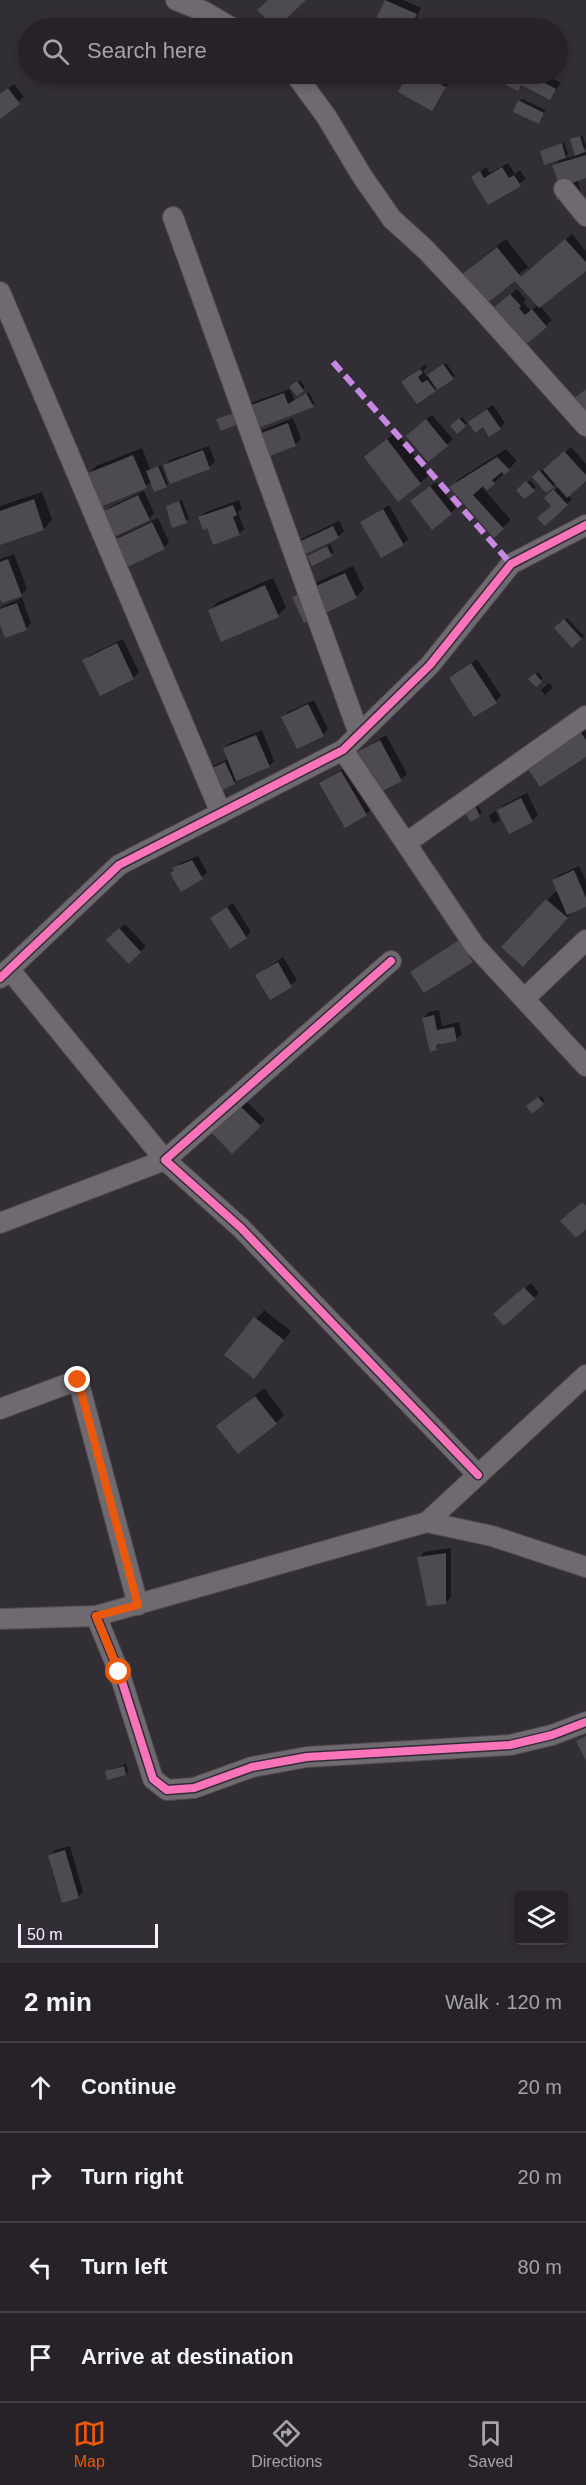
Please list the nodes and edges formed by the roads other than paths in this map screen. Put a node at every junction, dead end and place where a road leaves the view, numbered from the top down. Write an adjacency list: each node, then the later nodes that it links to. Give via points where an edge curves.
1 (176, 0): 2 (street)
2 (215, 18)
3 (302, 84): 8 (street, via 392,219 475,302)
4 (564, 189): 5 (street)
5 (586, 216)
6 (173, 217): 11 (street)
7 (0, 292): 13 (street)
8 (586, 426)
9 (586, 525): 11 (street, via 511,564 430,664)
10 (586, 716): 14 (street)
11 (359, 734): 12 (street)
12 (343, 750): 13 (street); 14 (street)
13 (221, 813): 17 (street, via 118,866)
14 (406, 843): 18 (street, via 475,946)
15 (586, 940): 18 (street)
16 (391, 961): 20 (street)
17 (4, 973): 20 (street)
18 (525, 998): 19 (street)
19 (586, 1066)
20 (165, 1160): 21 (street); 24 (street, via 241,1228)
21 (0, 1223)
22 (586, 1375): 24 (street)
23 (0, 1409): 27 (street, via 78,1380)
24 (478, 1475): 25 (street)
25 (428, 1522): 26 (street, via 492,1536); 27 (street)
26 (586, 1567)
27 (138, 1605): 28 (street)
28 (96, 1616): 29 (street); 30 (street, via 119,1672 153,1779 167,1790 194,1788 252,1767 307,1757 510,1745)
29 (0, 1619)
30 (586, 1722)

